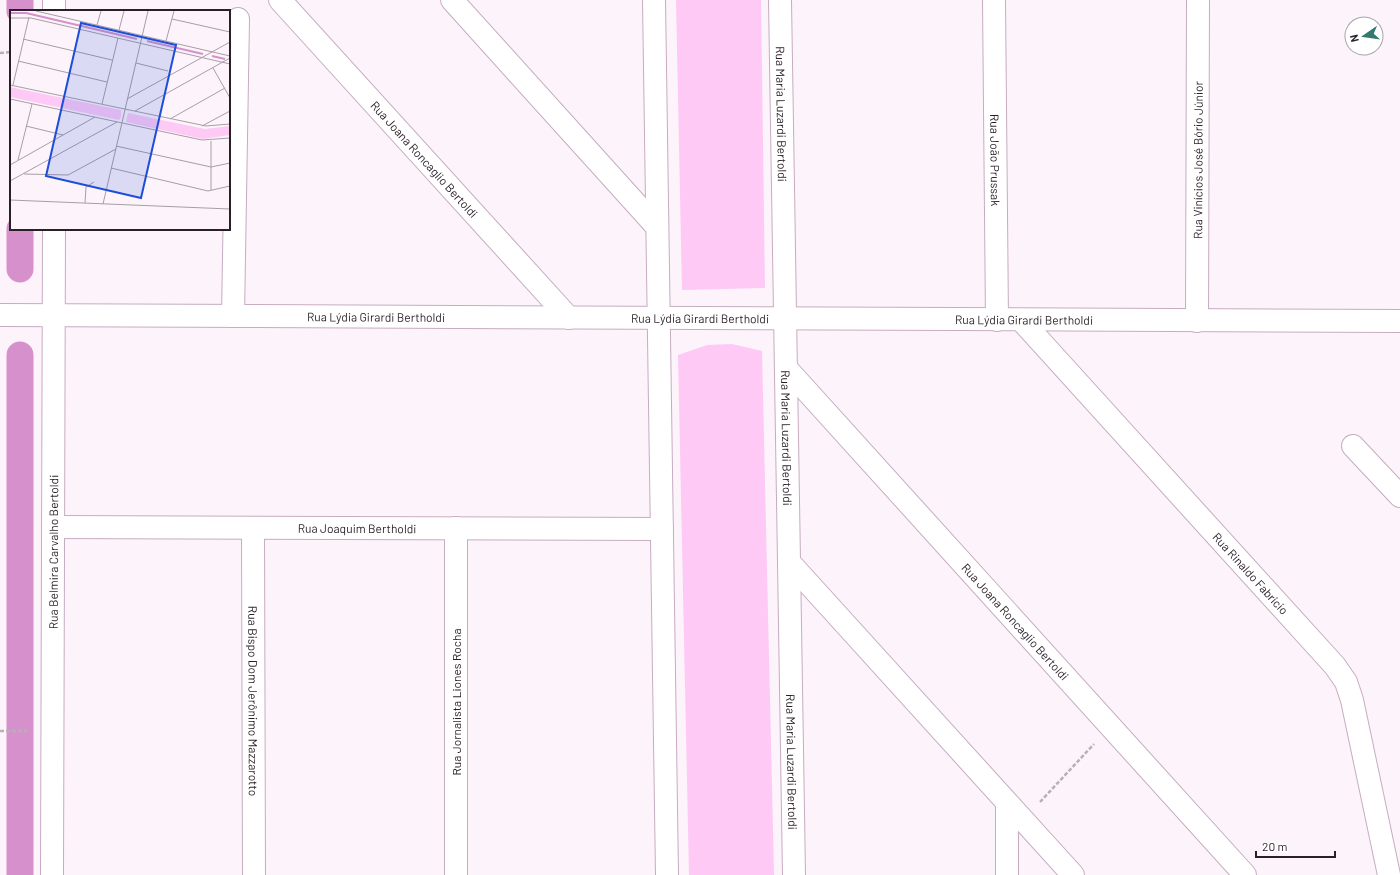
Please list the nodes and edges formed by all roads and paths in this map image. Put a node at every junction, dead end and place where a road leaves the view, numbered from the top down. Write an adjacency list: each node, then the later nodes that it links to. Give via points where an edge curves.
1 (280, 0): 13 (street, Rua Joana Roncaglio Bertoldi)
2 (452, 0): 8 (street)
3 (654, 0): 8 (street)
4 (780, 0): 15 (street, Rua Maria Luzardi Bertoldi)
5 (994, 0): 16 (street, Rua João Prussak)
6 (1198, 0): 18 (street, Rua Vinícios José Bório Júnior)
7 (238, 19): 12 (street)
8 (657, 227): 14 (street)
9 (54, 230): 11 (street, Rua Belmira Carvalho Bertoldi)
10 (0, 315): 11 (street, Rua Lýdia Girardi Bertholdi)
11 (54, 316): 12 (street, Rua Lýdia Girardi Bertholdi); 23 (street, Rua Belmira Carvalho Bertoldi)
12 (233, 316): 13 (street, Rua Lýdia Girardi Bertholdi)
13 (569, 318): 14 (street, Rua Lýdia Girardi Bertholdi)
14 (658, 319): 15 (street, Rua Lýdia Girardi Bertholdi); 26 (street)
15 (785, 319): 16 (street, Rua Lýdia Girardi Bertholdi); 20 (street, Rua Maria Luzardi Bertoldi)
16 (997, 320): 17 (street, Rua Lýdia Girardi Bertholdi)
17 (1021, 320): 18 (street, Rua Lýdia Girardi Bertholdi); 39 (street, Rua Rinaldo Fabrício, via 1335,666 1346,682)
18 (1197, 321): 19 (street, Rua Lýdia Girardi Bertholdi)
19 (1400, 321)
20 (786, 368): 27 (street, Rua Maria Luzardi Bertoldi); 28 (street, Rua Joana Roncaglio Bertoldi)
21 (1353, 446): 22 (street)
22 (1400, 496)
23 (53, 527): 24 (street, Rua Joaquim Bertholdi); 31 (street, Rua Belmira Carvalho Bertoldi)
24 (253, 528): 25 (street, Rua Joaquim Bertholdi); 32 (street, Rua Bispo Dom Jerônimo Mazzarotto)
25 (456, 528): 26 (street, Rua Joaquim Bertholdi); 33 (street, Rua Jornalista Liones Rocha)
26 (662, 529): 34 (street)
27 (789, 562): 29 (street); 35 (street, Rua Maria Luzardi Bertoldi)
28 (1110, 726): 30 (path); 38 (street, Rua Joana Roncaglio Bertoldi)
29 (1008, 803): 30 (street); 36 (street)
30 (1023, 820): 37 (street)
31 (52, 875)
32 (254, 875)
33 (456, 875)
34 (667, 875)
35 (794, 875)
36 (1007, 875)
37 (1073, 875)
38 (1245, 875)
39 (1389, 875)

